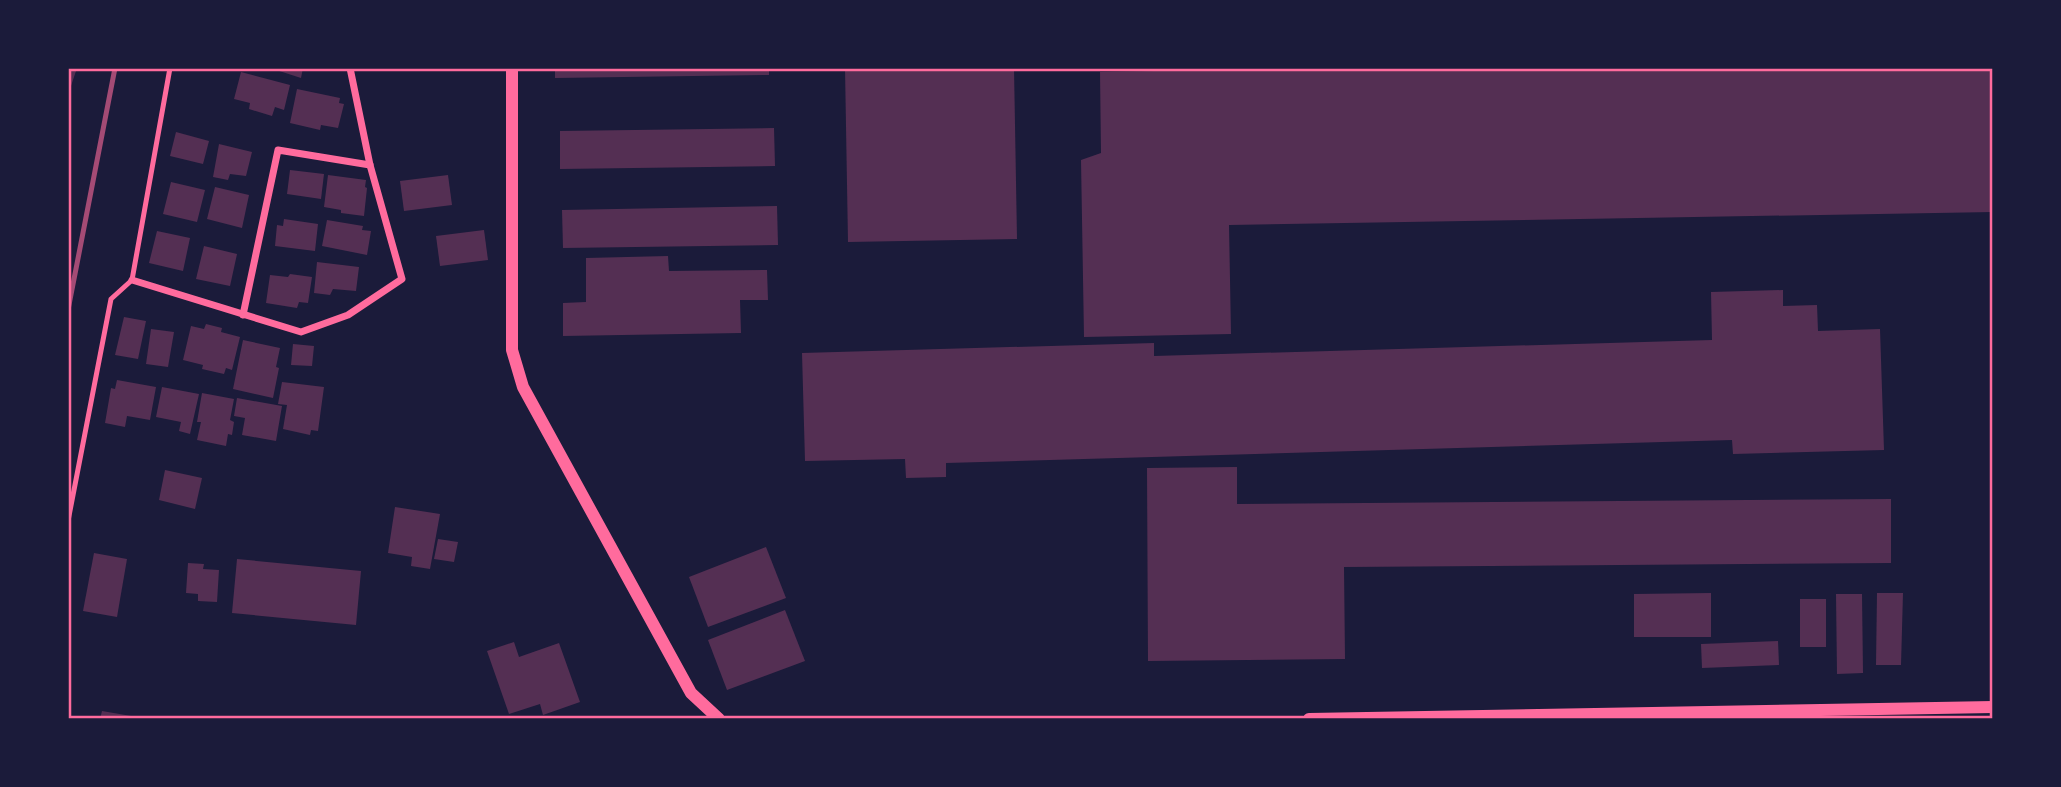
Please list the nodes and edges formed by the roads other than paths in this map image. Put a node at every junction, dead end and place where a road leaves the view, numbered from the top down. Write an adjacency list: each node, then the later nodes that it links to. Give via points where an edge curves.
1 (170, 68): 5 (lane)
2 (350, 68): 4 (street)
3 (512, 68): 10 (street, via 512,349 523,387 691,693)
4 (369, 165): 6 (street, via 278,150); 6 (street, via 402,279 348,315 301,332)
5 (132, 280): 6 (street); 7 (lane, via 111,299)
6 (243, 315)
7 (68, 521)
8 (1993, 707): 9 (street)
9 (1644, 716): 11 (street)
10 (719, 719)
11 (1310, 719)

